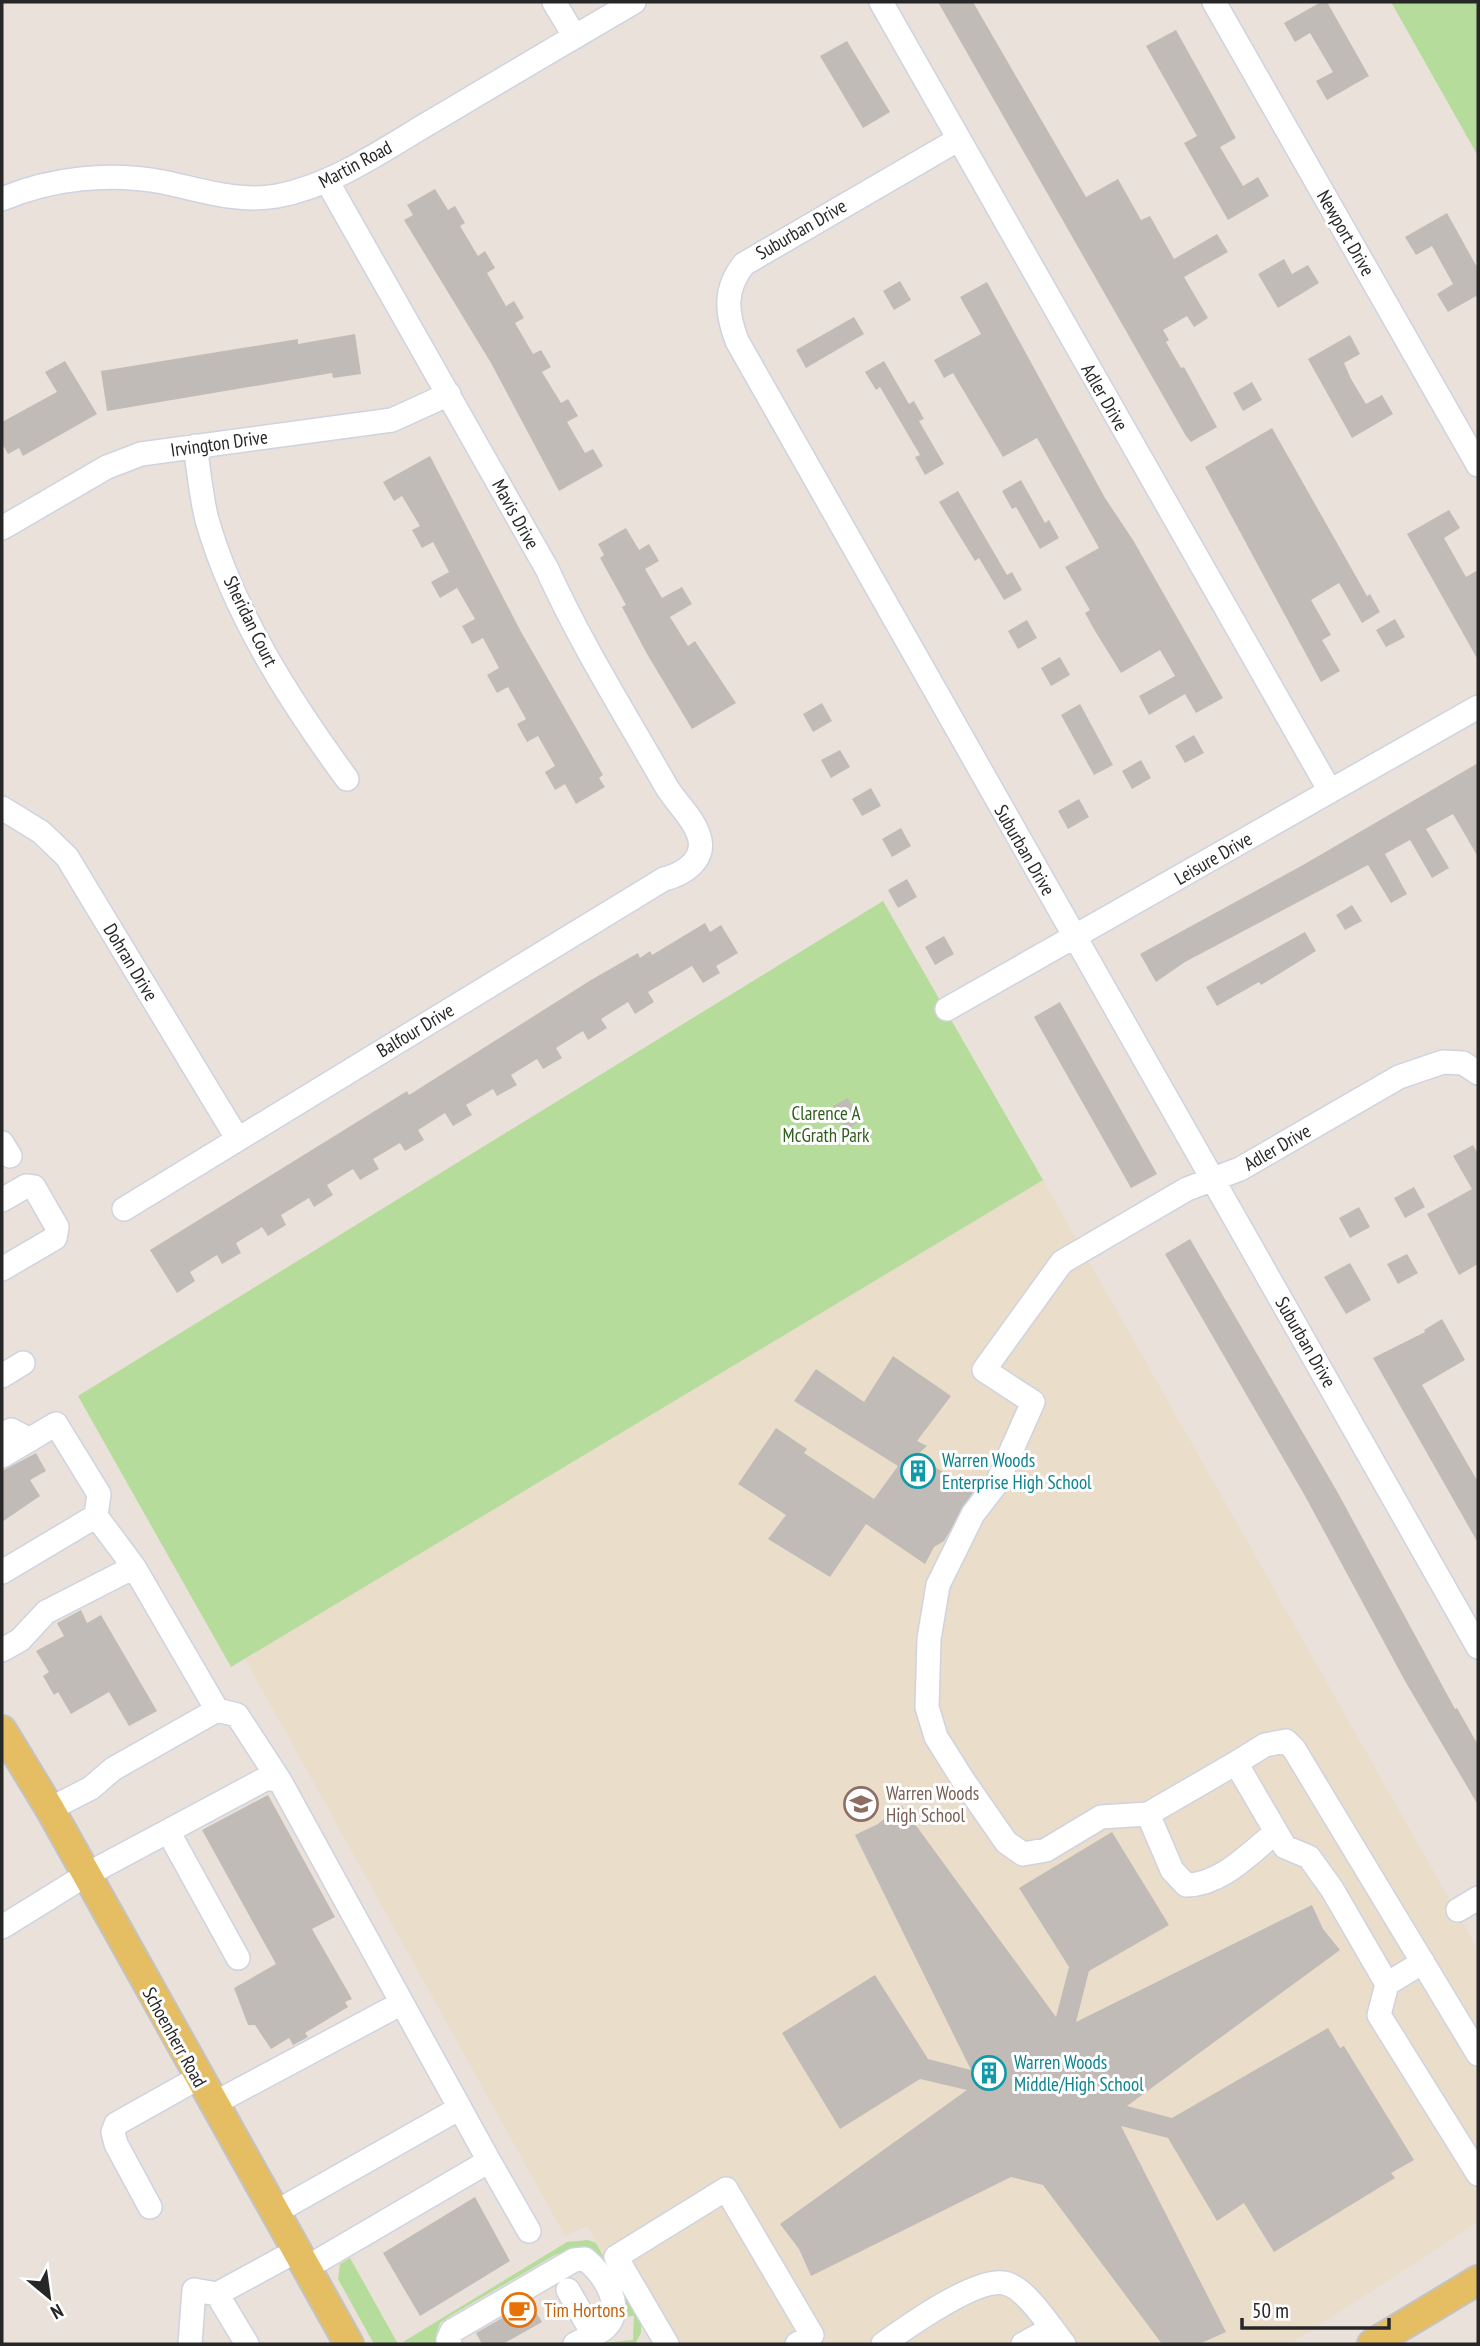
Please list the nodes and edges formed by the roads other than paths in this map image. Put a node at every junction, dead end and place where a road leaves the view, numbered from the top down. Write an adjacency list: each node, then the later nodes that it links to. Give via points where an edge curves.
1 (554, 2): 5 (street)
2 (634, 2): 5 (street, Martin Road)
3 (881, 2): 6 (street, Adler Drive)
4 (1214, 2): 11 (street, Newport Drive)
5 (575, 37): 7 (street, Martin Road)
6 (959, 139): 15 (street, Adler Drive); 18 (street, Suburban Drive, via 751,259 734,276 729,320)
7 (327, 181): 8 (street, Martin Road, via 275,196 247,197 98,177 42,185); 9 (street, Mavis Drive)
8 (2, 199)
9 (449, 394): 10 (street, Irvington Drive, via 392,420); 17 (street, Mavis Drive, via 570,619 668,791 696,830)
10 (195, 446): 12 (street, Irvington Drive, via 121,460); 14 (street, Sheridan Court, via 208,521 243,611 308,725)
11 (1478, 465)
12 (2, 528)
13 (1478, 707): 15 (street, Leisure Drive)
14 (347, 779)
15 (1329, 791): 18 (street, Leisure Drive)
16 (2, 808): 21 (street, Dohran Drive, via 41,832 67,857)
17 (700, 849): 21 (street, Balfour Drive, via 697,858 677,876 664,879)
18 (1074, 936): 19 (street, Leisure Drive); 22 (street, Suburban Drive)
19 (947, 1009)
20 (1478, 1073): 22 (street, Adler Drive, via 1463,1063 1421,1068 1240,1169)
21 (237, 1138): 24 (street, Balfour Drive)
22 (1213, 1179): 34 (street, Suburban Drive); 41 (street, Adler Drive, via 1187,1189 1062,1262 984,1370 1033,1402 997,1483 973,1514 938,1585 929,1639 927,1707 936,1737 1006,1842 1023,1854 1046,1850 1101,1817)
23 (2, 1200): 25 (street, via 26,1186 34,1187 57,1227 55,1238)
24 (124, 1209)
25 (2, 1269)
26 (23, 1363): 27 (street)
27 (2, 1376)
28 (2, 1435): 29 (street, via 11,1430)
29 (30, 1440): 30 (street); 31 (street, via 56,1424 99,1494)
30 (2, 1456)
31 (96, 1516): 32 (street); 33 (street)
32 (134, 1567): 35 (street, via 46,1612 20,1640); 36 (street)
33 (2, 1572)
34 (1478, 1647)
35 (2, 1650)
36 (217, 1710): 39 (street, via 237,1715); 40 (street)
37 (5, 1745): 40 (main road, Schoenherr Road)
38 (1236, 1763): 41 (street); 42 (street); 49 (street, via 1265,1745 1286,1741 1294,1749)
39 (280, 1781): 43 (street, via 267,1778); 51 (street)
40 (50, 1809): 44 (main road, Schoenherr Road)
41 (1148, 1814): 42 (street, via 1172,1870 1186,1885 1200,1885 1233,1868)
42 (1276, 1832): 50 (street, via 1285,1847 1309,1857)
43 (169, 1833): 44 (street); 48 (street)
44 (86, 1875): 47 (street); 53 (main road, Schoenherr Road)
45 (1478, 1898): 46 (street)
46 (1458, 1910)
47 (2, 1927)
48 (238, 1958)
49 (1423, 1962): 50 (street); 52 (street)
50 (1387, 1984): 57 (street, via 1379,2015)
51 (402, 2003): 54 (street); 55 (street)
52 (1478, 2054)
53 (198, 2078): 54 (main road, Schoenherr Road); 58 (street, via 116,2124 113,2132)
54 (213, 2104): 59 (main road, Schoenherr Road)
55 (460, 2108): 56 (street); 59 (street)
56 (489, 2161): 60 (street); 61 (street)
57 (1475, 2162)
58 (150, 2207)
59 (274, 2213): 61 (main road, Schoenherr Road)
60 (528, 2231)
61 (301, 2260): 64 (street); 69 (main road, Schoenherr Road)
62 (1478, 2280): 75 (main road)
63 (568, 2290): 66 (street)
64 (217, 2294): 67 (street, via 194,2290); 68 (street)
65 (1058, 2336): 73 (street, via 1022,2292 1003,2283 975,2288 915,2320); 74 (street)
66 (584, 2339): 70 (street, via 605,2328 614,2299 585,2259 574,2260 452,2331)
67 (190, 2344)
68 (247, 2344)
69 (349, 2344)
70 (450, 2344)
71 (665, 2344): 72 (street, via 616,2256 726,2189 812,2335)
72 (797, 2344)
73 (883, 2344)
74 (1023, 2344)
75 (1372, 2344)

